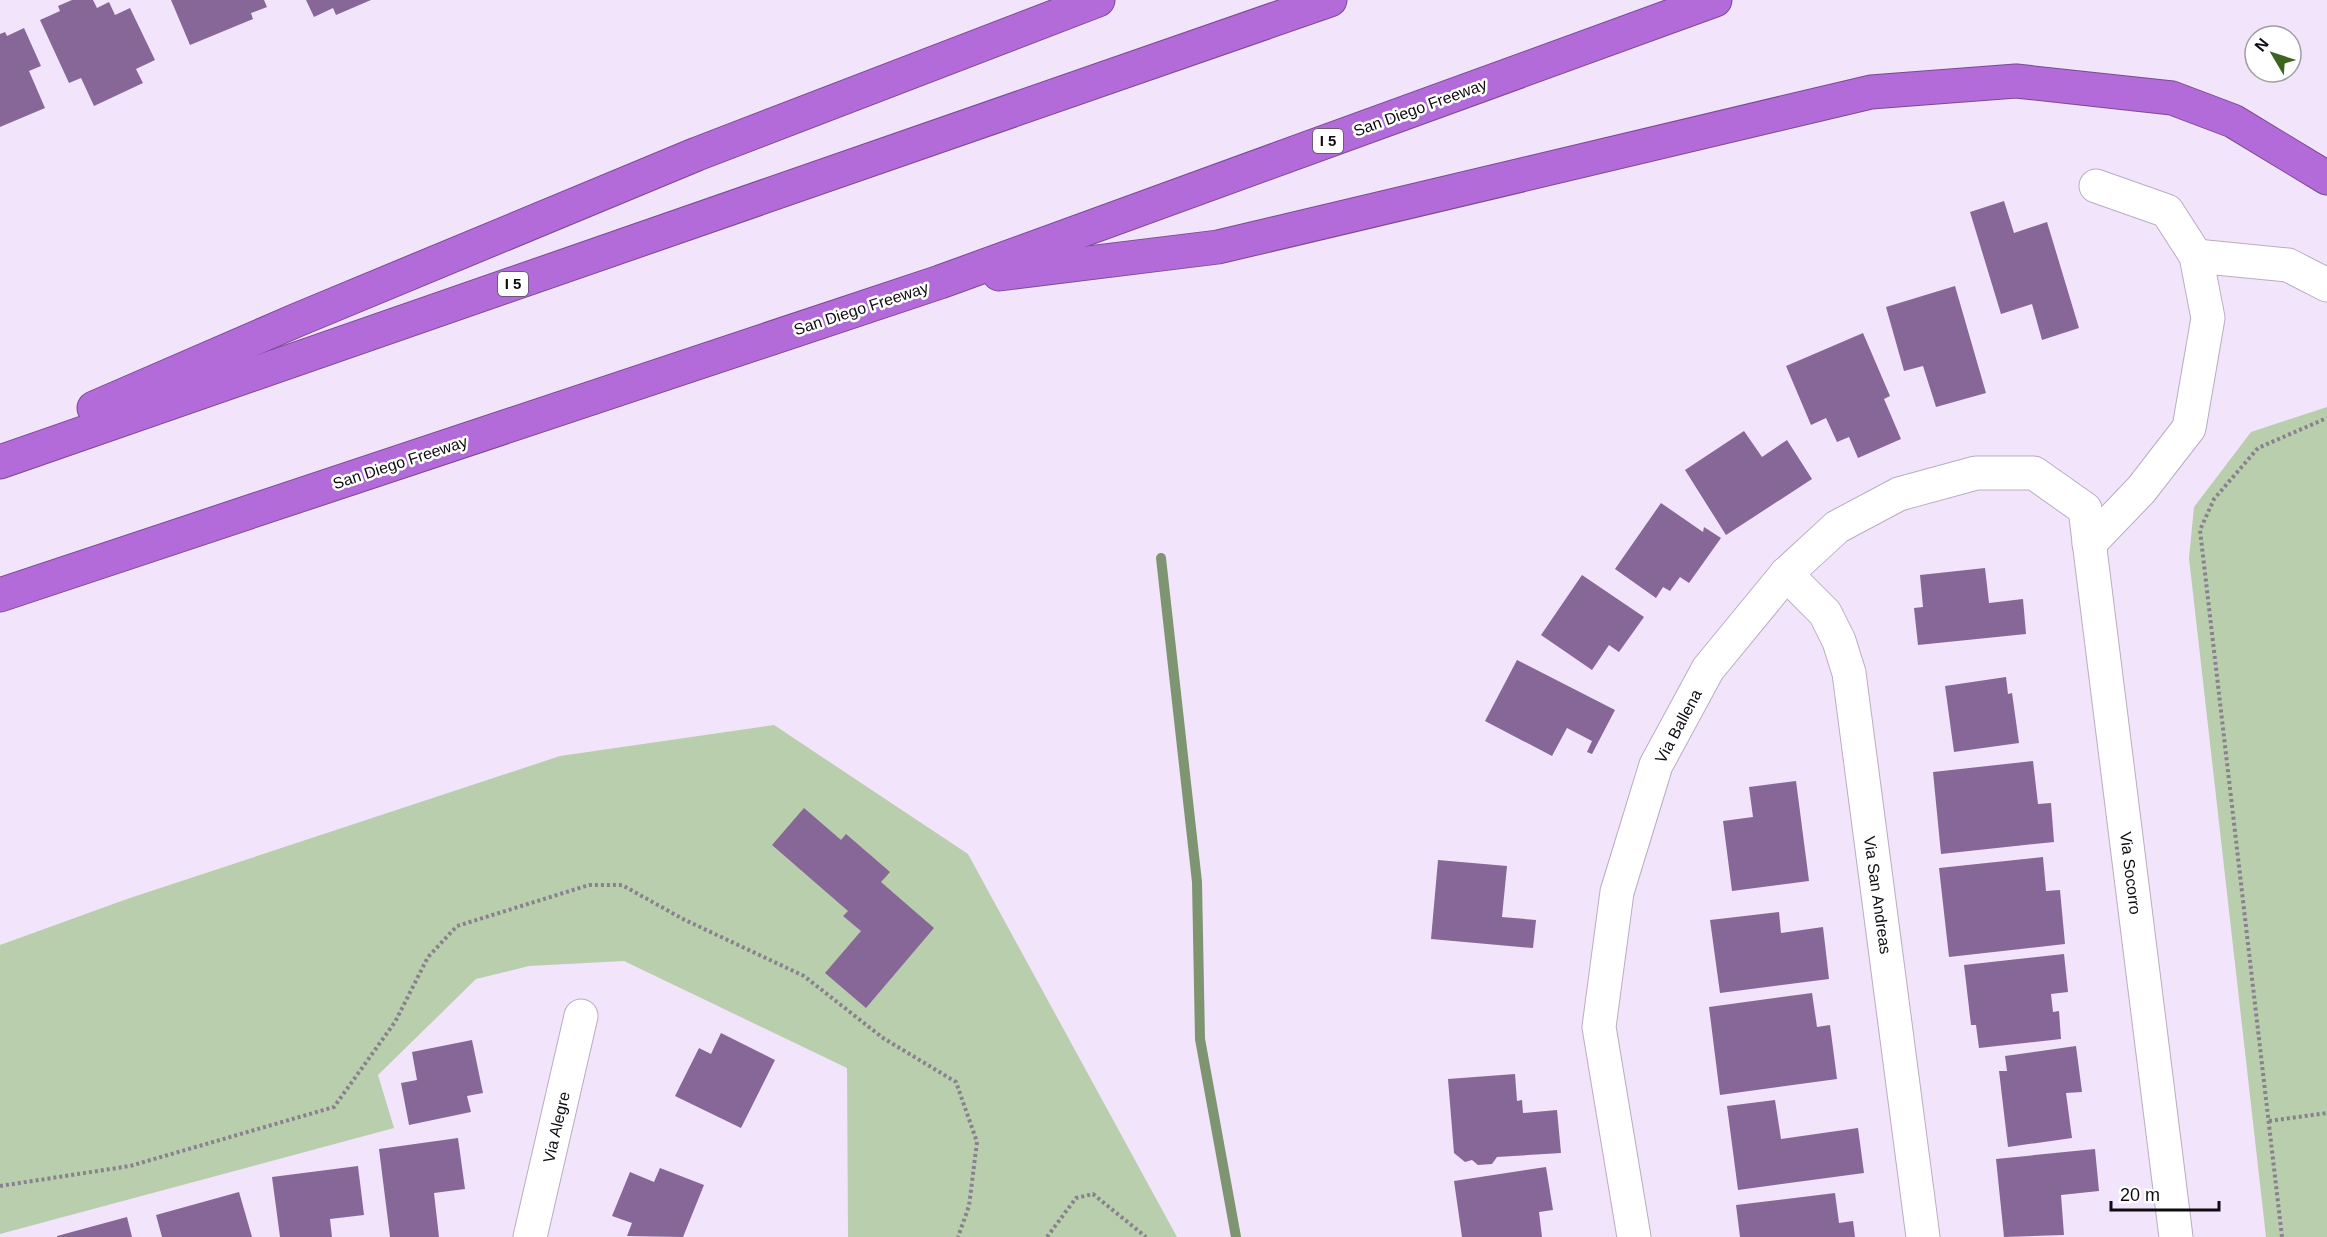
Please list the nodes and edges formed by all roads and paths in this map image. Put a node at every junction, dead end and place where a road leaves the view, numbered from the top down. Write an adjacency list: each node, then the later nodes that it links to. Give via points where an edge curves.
1 (1098, 0): 10 (highway, via 697,154 297,320)
2 (1330, 0): 11 (highway, I 5)
3 (1715, 0): 7 (highway, San Diego Freeway / I 5)
4 (2327, 178): 7 (highway, via 2233,121 2172,98 2016,81 1971,84 1871,92 1218,247)
5 (2096, 186): 6 (street, via 2167,211)
6 (2196, 256): 8 (street, via 2288,266); 13 (street, via 2208,318 2189,428 2141,490)
7 (940, 282): 15 (highway, San Diego Freeway / I 5)
8 (2327, 285)
9 (2327, 418): 18 (path, via 2258,448 2214,499 2200,530)
10 (0, 449)
11 (0, 462)
12 (2085, 509): 13 (street, Via Socorro); 14 (street, Via Ballena, via 2034,473 1976,473 1899,494 1837,527)
13 (2089, 544): 24 (street, Via Socorro)
14 (1786, 574): 22 (street, Via Ballena, via 1708,669 1656,765 1617,892 1599,1027); 23 (street, Via San Andreas, via 1825,613 1849,673)
15 (0, 595)
16 (581, 1016): 19 (street, Via Alegre)
17 (2327, 1113): 18 (path)
18 (2269, 1121): 25 (path)
19 (530, 1237)
20 (1047, 1237): 21 (path, via 1076,1198 1093,1194)
21 (1146, 1237)
22 (1634, 1237)
23 (1923, 1237)
24 (2176, 1237)
25 (2282, 1237)

